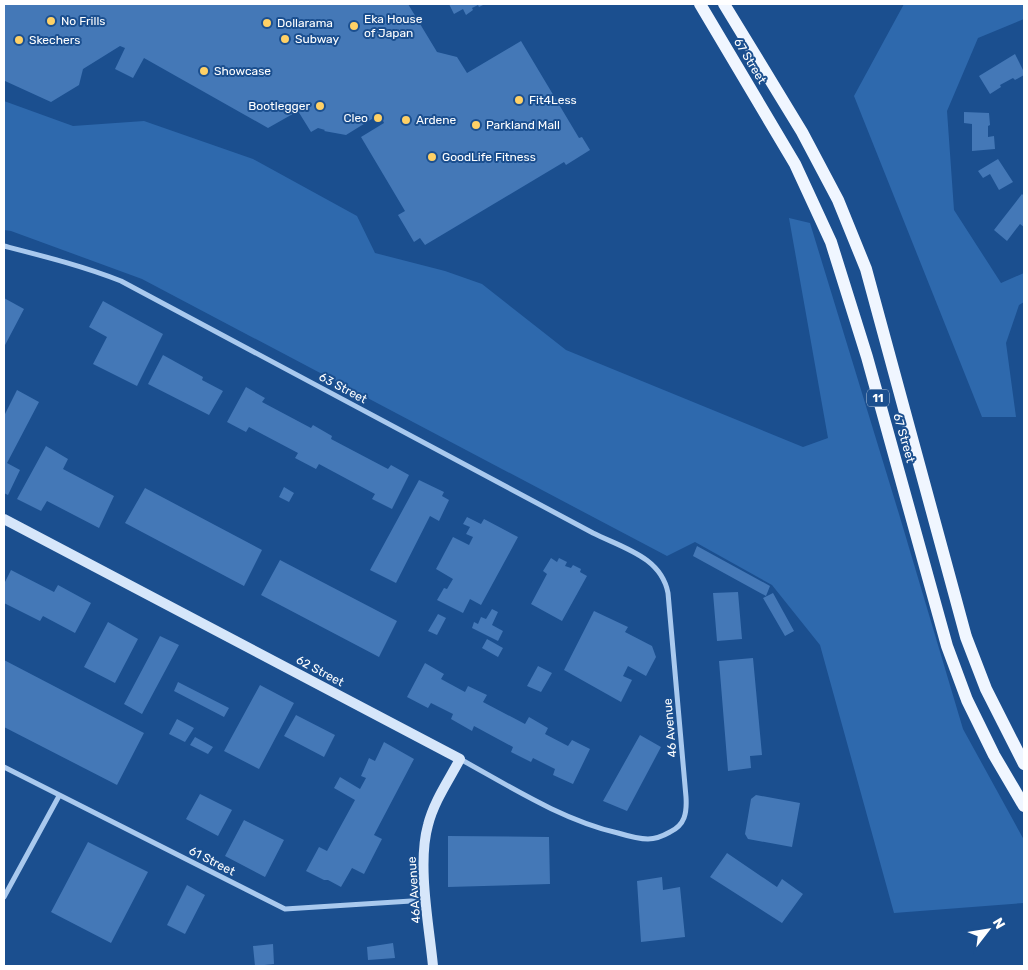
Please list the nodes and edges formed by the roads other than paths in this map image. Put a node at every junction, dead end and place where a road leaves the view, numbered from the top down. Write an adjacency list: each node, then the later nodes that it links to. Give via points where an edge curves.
1 (700, 4): 10 (main road, 67 Street / 11, via 795,164 831,242 867,357 947,646 967,700)
2 (724, 4): 7 (main road, 67 Street / 11, via 802,132 838,200 866,269 966,636 986,689)
3 (4, 246): 5 (street, 63 Street, via 99,272 144,293 593,534 648,560)
4 (4, 519): 6 (street, 62 Street)
5 (661, 573): 11 (street, 46 Avenue, via 668,593 686,807 682,822 668,833 647,839)
6 (460, 759): 11 (street, 62 Street, via 564,815); 13 (street, 46A Avenue, via 428,826 424,855)
7 (1024, 764)
8 (4, 767): 9 (street, 61 Street)
9 (59, 796): 12 (street); 13 (street, 61 Street, via 285,909)
10 (1024, 806)
11 (628, 836)
12 (4, 897)
13 (427, 900): 14 (street, 46A Avenue)
14 (433, 966)

